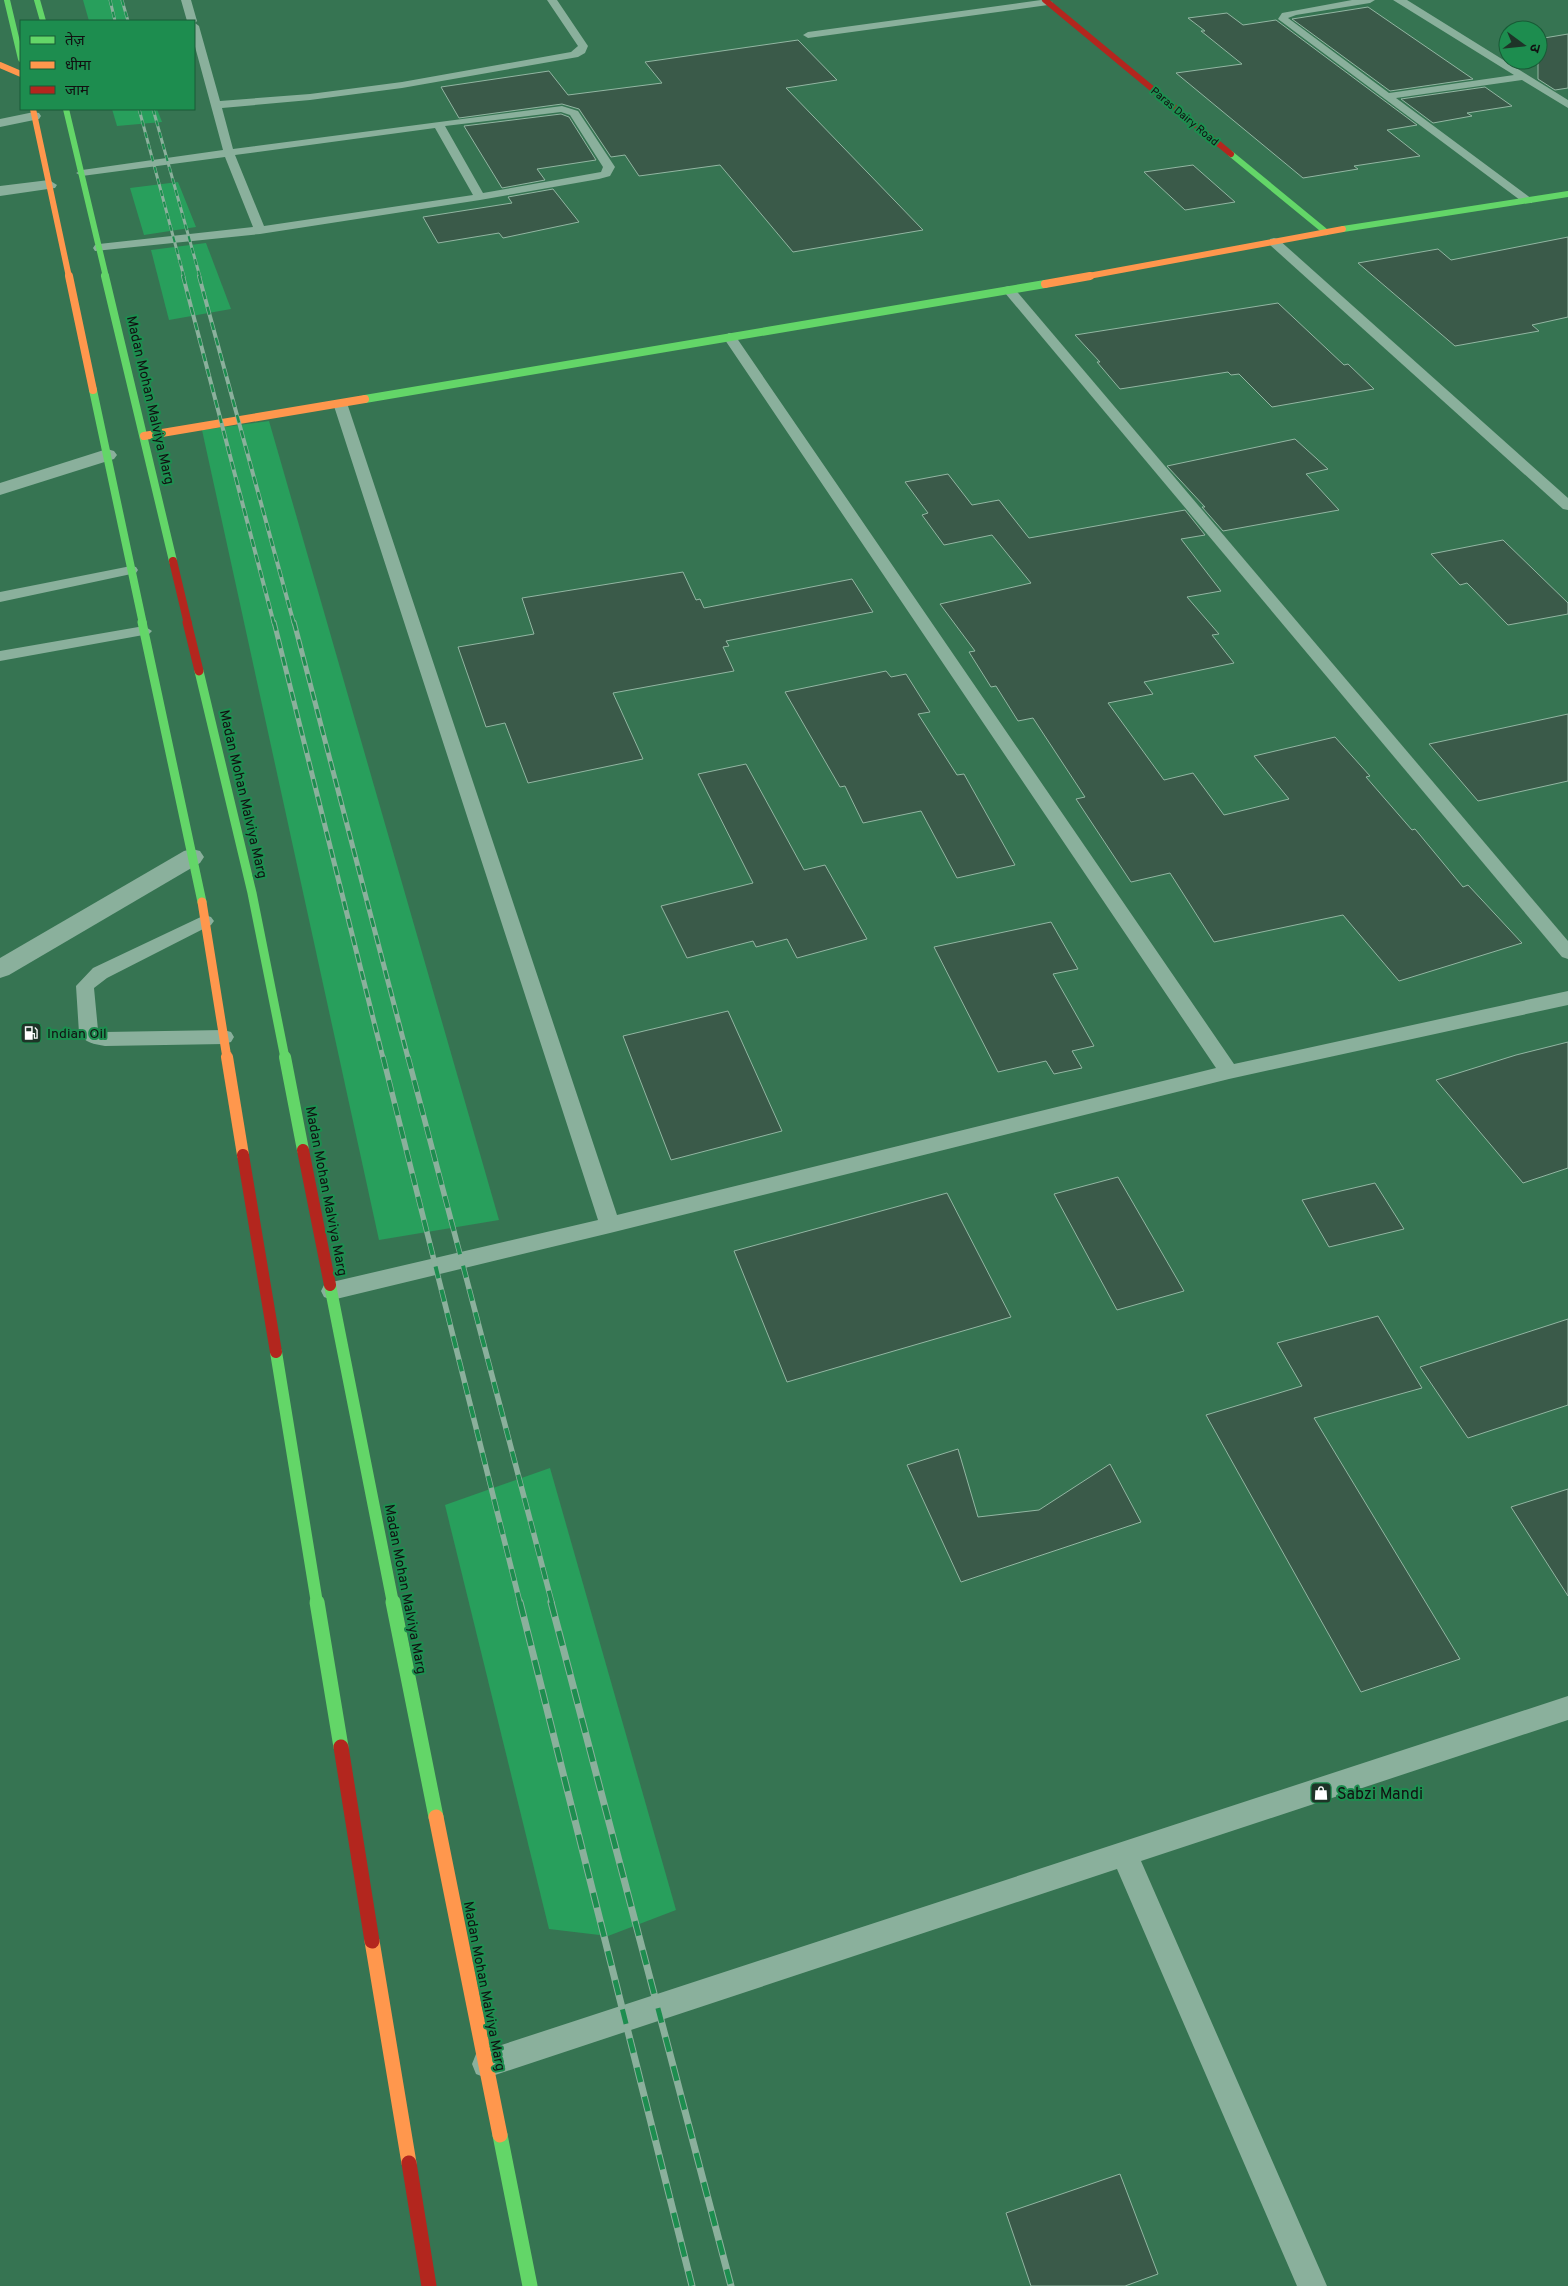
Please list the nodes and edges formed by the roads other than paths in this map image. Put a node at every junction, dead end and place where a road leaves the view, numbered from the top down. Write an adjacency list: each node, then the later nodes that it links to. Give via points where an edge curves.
1 (7, 0): 12 (main road)
2 (37, 0): 8 (main road)
3 (186, 0): 9 (lane)
4 (552, 0): 18 (lane, via 583,46 581,52 393,86)
5 (1370, 0): 17 (lane, via 1295,12 1283,19)
6 (1398, 0): 16 (lane)
7 (1047, 1): 11 (lane); 32 (main road, Paras Dairy Road)
8 (43, 20)
9 (192, 20)
10 (195, 30): 18 (lane)
11 (808, 35)
12 (19, 37): 13 (main road)
13 (0, 39)
14 (0, 65): 15 (main road)
15 (20, 74)
16 (1524, 78): 17 (lane); 19 (lane)
17 (1387, 96): 30 (lane)
18 (216, 105): 24 (lane)
19 (1568, 105)
20 (66, 110): 25 (main road, Madan Mohan Malviya Marg)
21 (34, 112): 22 (street); 26 (main road)
22 (0, 123)
23 (438, 124): 24 (lane); 29 (lane); 29 (lane, via 554,109 570,110 609,167 606,174 600,176)
24 (229, 153): 25 (lane); 31 (lane)
25 (82, 173): 34 (main road, Madan Mohan Malviya Marg)
26 (49, 184): 27 (street); 39 (main road)
27 (0, 191)
28 (1568, 194): 30 (main road)
29 (480, 197): 31 (lane)
30 (1528, 201): 32 (main road)
31 (260, 230): 34 (lane)
32 (1326, 232): 33 (main road)
33 (1274, 242): 35 (main road); 41 (lane)
34 (99, 248): 38 (main road, Madan Mohan Malviya Marg)
35 (1010, 290): 36 (main road); 48 (lane)
36 (730, 338): 37 (main road); 52 (lane)
37 (340, 403): 38 (main road); 53 (lane)
38 (144, 436): 54 (main road, Madan Mohan Malviya Marg, via 252,893)
39 (107, 455): 40 (street); 42 (main road)
40 (0, 489)
41 (1568, 506)
42 (131, 570): 43 (lane); 44 (main road)
43 (0, 597)
44 (144, 630): 45 (lane); 46 (main road)
45 (0, 656)
46 (192, 858): 47 (main road); 49 (street)
47 (205, 921): 51 (main road); 51 (lane, via 100,973 84,986 89,1033 105,1039)
48 (1568, 953)
49 (0, 969)
50 (1568, 998): 52 (lane)
51 (224, 1037): 58 (main road)
52 (1228, 1072): 53 (lane)
53 (610, 1225): 54 (lane)
54 (332, 1291): 57 (main road, Madan Mohan Malviya Marg)
55 (1568, 1708): 56 (lane)
56 (1124, 1854): 57 (lane); 60 (lane)
57 (486, 2064): 59 (main road, Madan Mohan Malviya Marg)
58 (429, 2286)
59 (530, 2286)
60 (1312, 2286)

